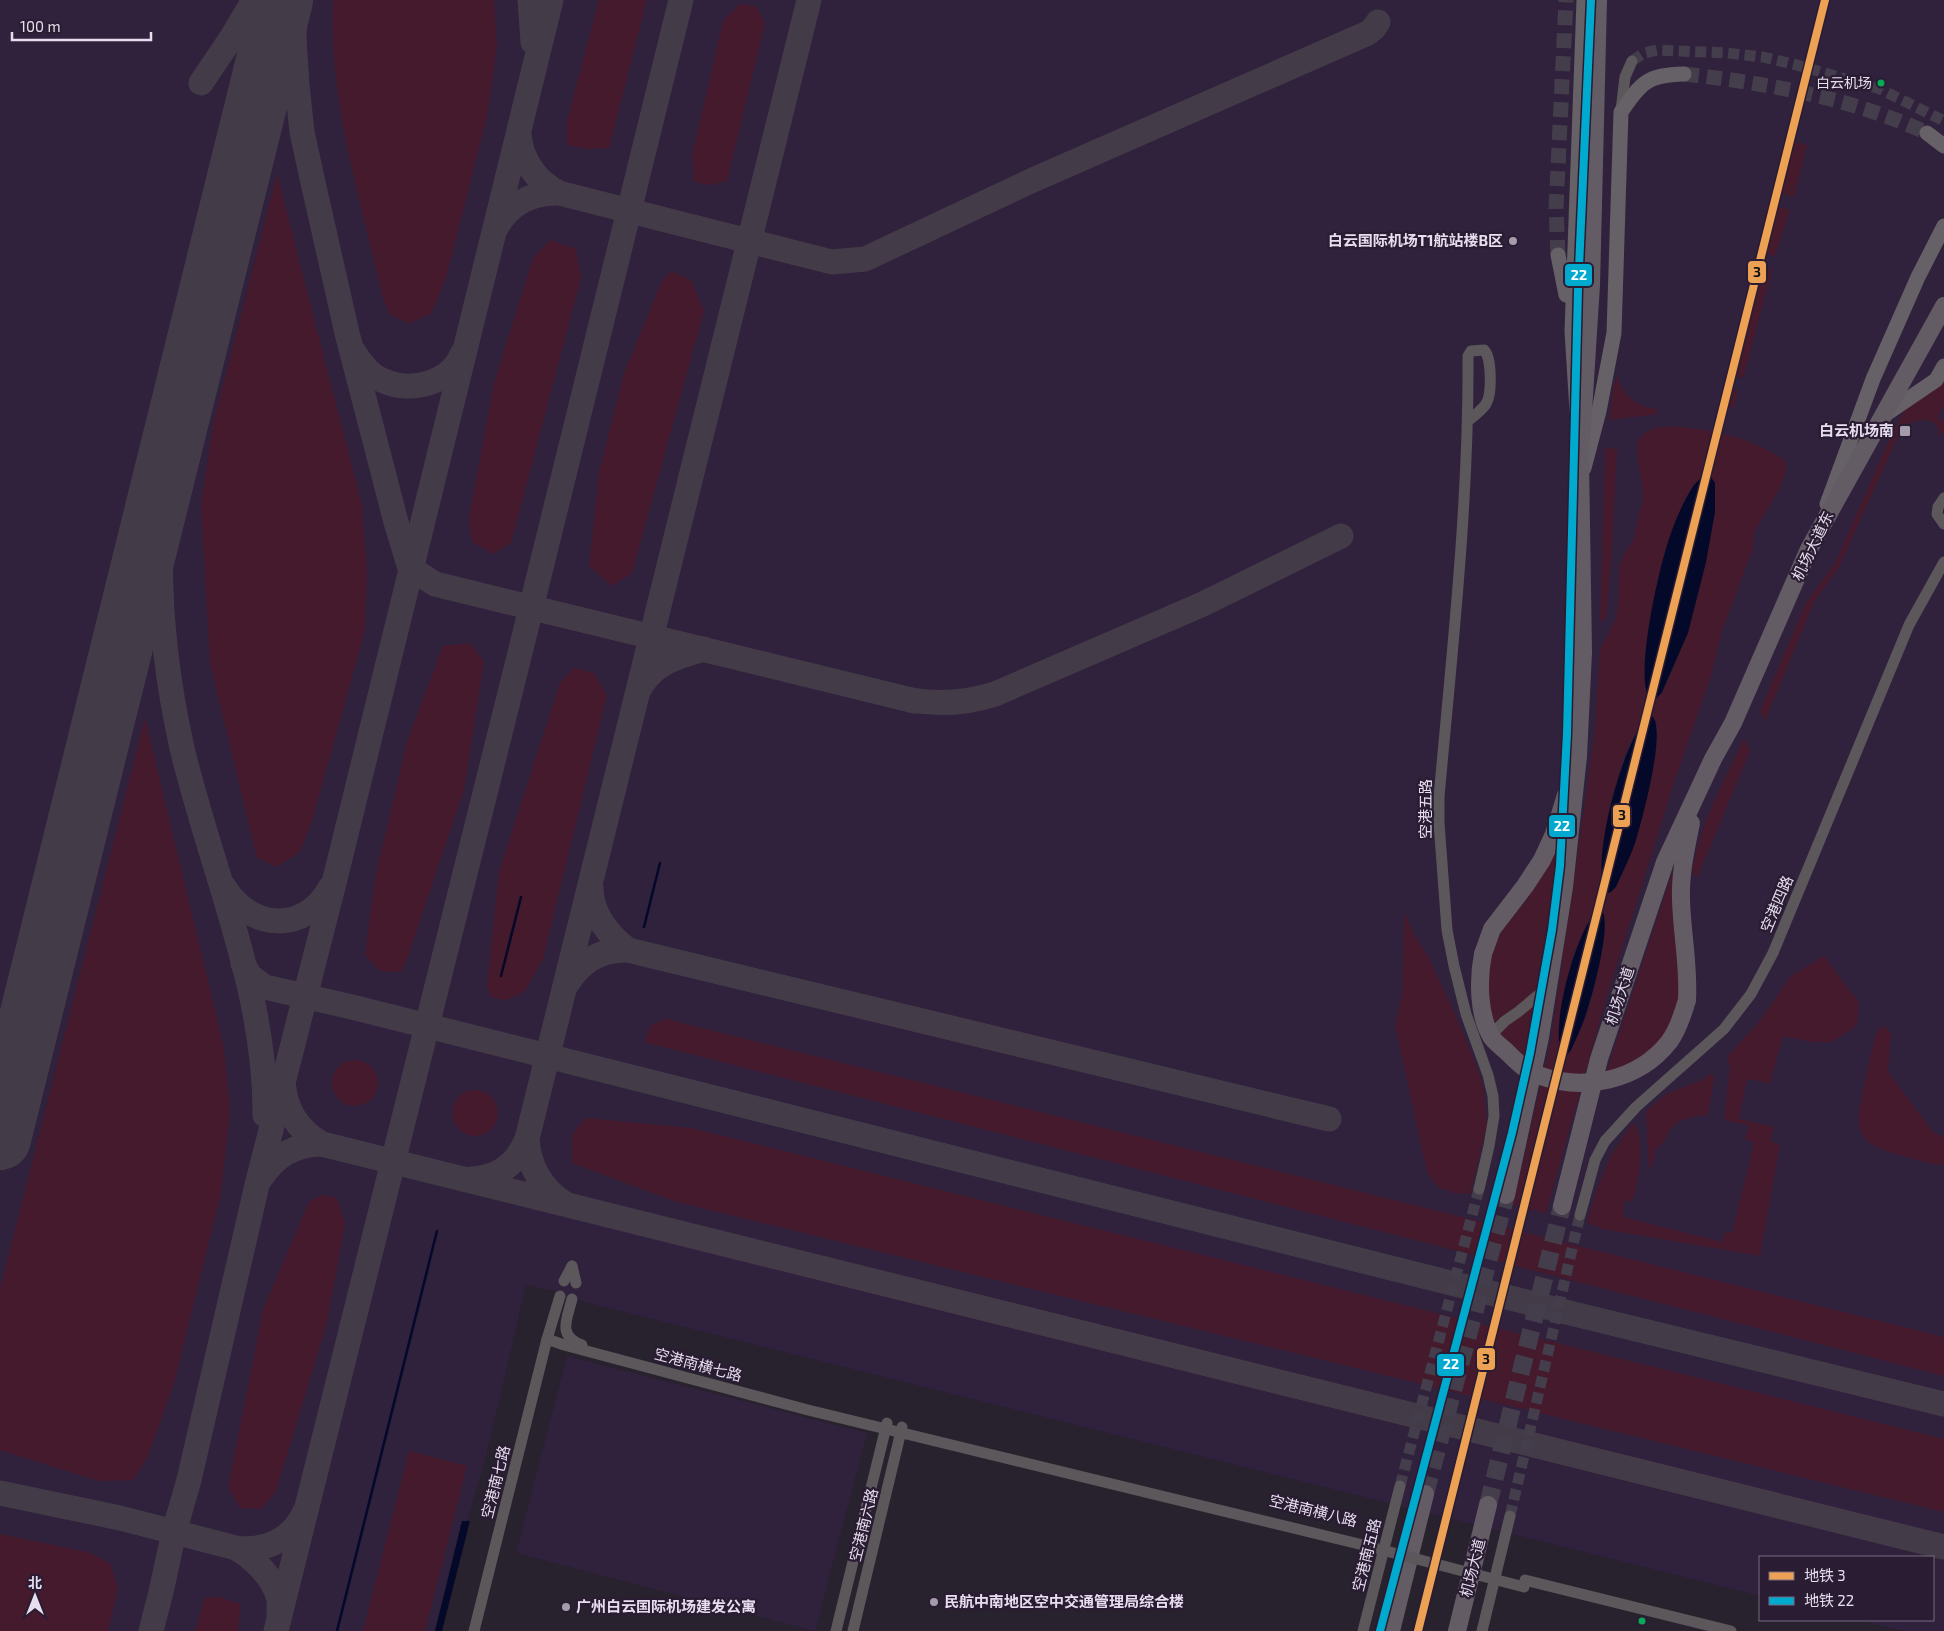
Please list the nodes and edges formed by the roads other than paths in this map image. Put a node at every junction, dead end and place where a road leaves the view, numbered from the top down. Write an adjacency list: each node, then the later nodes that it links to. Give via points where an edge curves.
1 (1584, 0): 11 (main road)
2 (1598, 0): 15 (highway, via 1591,285)
3 (1632, 61): 5 (street, via 1625,77)
4 (1684, 74): 5 (main road, via 1665,74 1648,80 1637,89)
5 (1621, 112): 16 (main road, via 1614,333 1599,411)
6 (1927, 133): 7 (main road)
7 (1944, 146)
8 (1944, 226): 19 (main road, via 1873,379)
9 (1558, 255): 11 (main road)
10 (1944, 306): 13 (highway, 机场大道东)
11 (1572, 331): 15 (main road)
12 (1944, 366): 13 (main road, via 1936,380)
13 (1882, 417): 19 (highway, 机场大道东)
14 (1468, 421): 14 (street, 空港五路, via 1490,396 1489,357 1484,350 1471,351 1468,356); 24 (street, 空港五路, via 1439,797 1447,930)
15 (1580, 459): 16 (highway)
16 (1580, 484): 21 (highway, via 1583,652)
17 (1941, 503): 18 (street, via 1937,514)
18 (1944, 524)
19 (1809, 549): 22 (highway, 机场大道东, via 1733,723)
20 (1944, 562): 30 (street, 空港四路, via 1909,625 1761,976 1724,1029 1636,1107 1605,1141 1595,1160)
21 (1578, 756): 22 (highway, bridge, via 1554,834 1542,860 1492,929 1482,954 1481,1005 1493,1039 1536,1074 1580,1083 1604,1082 1647,1063 1670,1040 1686,1000 1688,979 1681,881); 23 (highway, via 1564,887)
22 (1697, 793): 29 (highway, 机场大道, via 1665,862 1599,1059)
23 (1548, 987): 25 (street); 28 (highway)
24 (1466, 1014): 25 (street, via 1481,1020); 26 (street, 空港五路)
25 (1504, 1021): 26 (street)
26 (1479, 1050): 27 (street, 空港五路, via 1493,1096 1494,1116)
27 (1479, 1189)
28 (1506, 1195)
29 (1562, 1206)
30 (1580, 1215)
31 (560, 1296): 33 (street)
32 (572, 1299): 34 (street, 空港南横七路, via 565,1325 572,1342)
33 (547, 1339): 34 (street, 空港南横七路, via 799,1407); 41 (street, 空港南七路)
34 (886, 1426): 35 (street, 空港南横八路); 42 (street, 空港南六路)
35 (902, 1429): 40 (street, 空港南横八路, bridge); 43 (street, 空港南六路)
36 (1400, 1486): 44 (street, 空港南五路)
37 (1425, 1494): 45 (highway)
38 (1488, 1506): 46 (highway, 机场大道)
39 (1510, 1516): 47 (street)
40 (1525, 1583): 48 (street, 空港南横八路); 49 (street, 空港南横八路)
41 (474, 1631)
42 (836, 1631)
43 (853, 1631)
44 (1364, 1631)
45 (1391, 1631)
46 (1457, 1631)
47 (1482, 1631)
48 (1701, 1631)
49 (1731, 1631)

